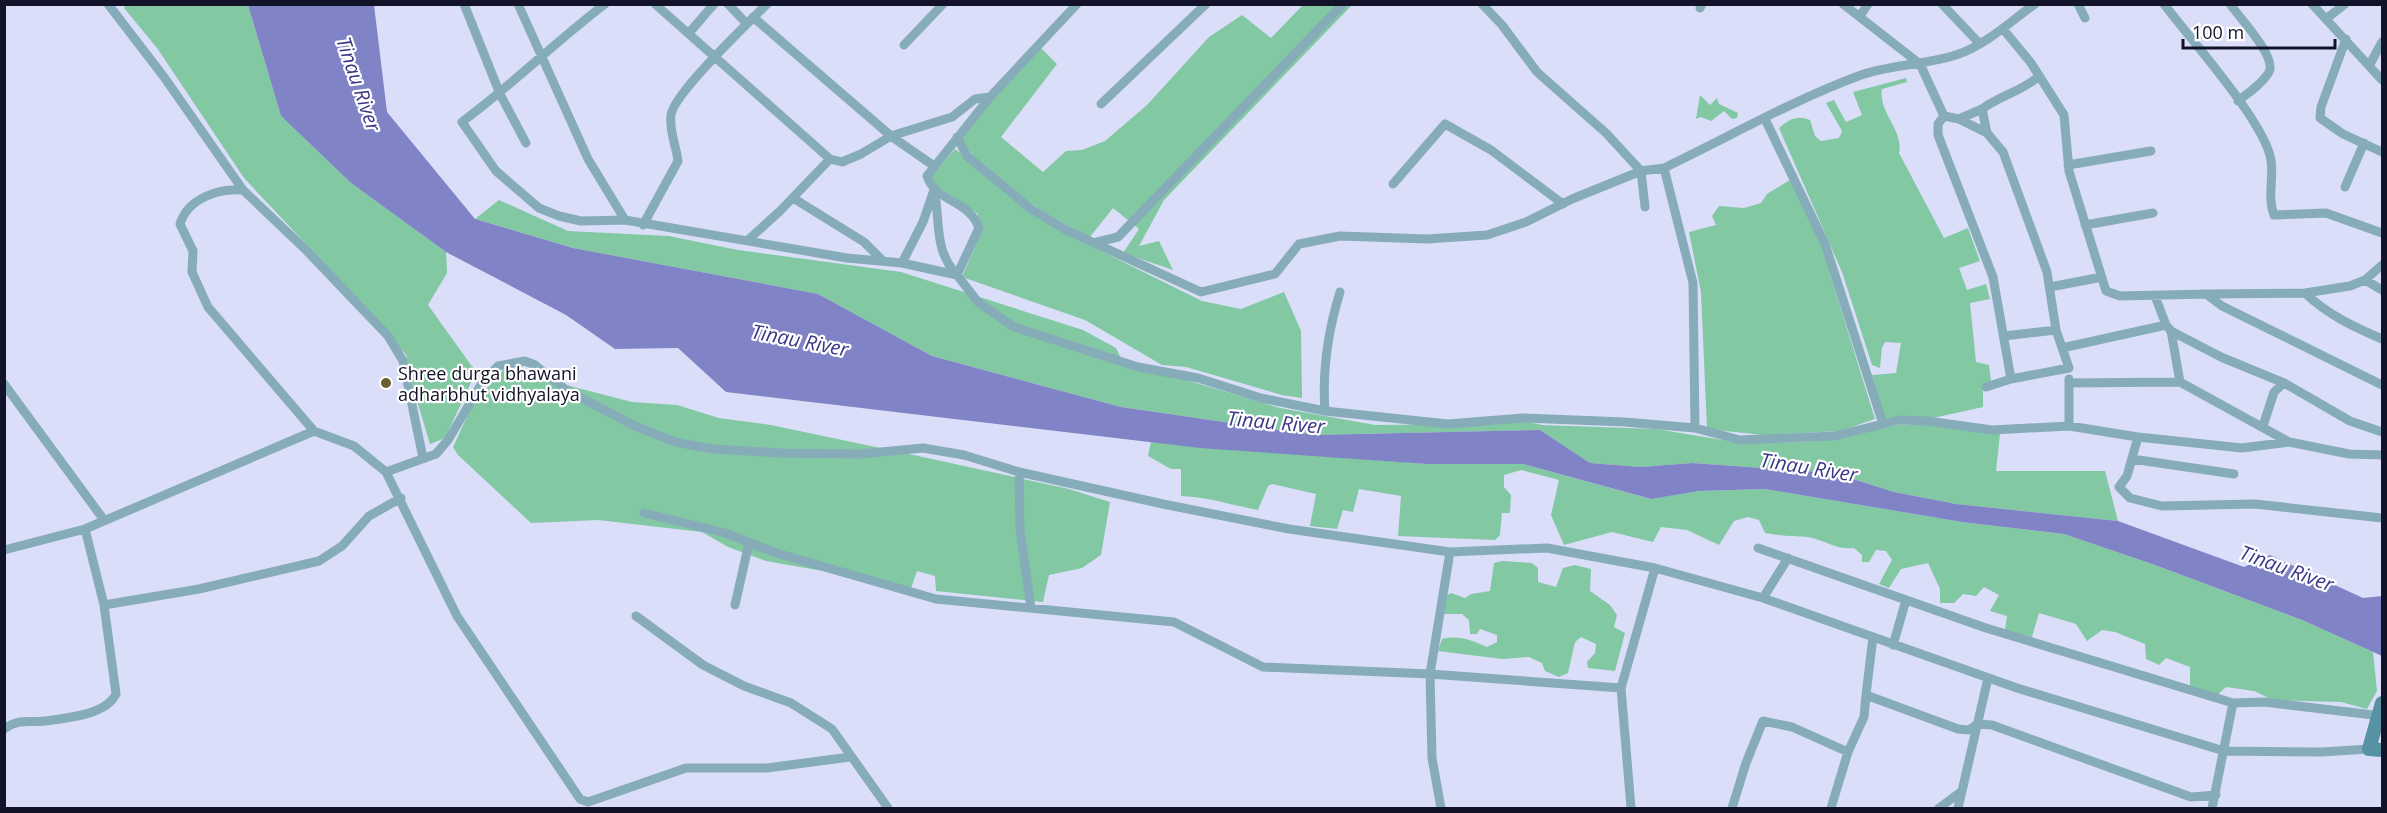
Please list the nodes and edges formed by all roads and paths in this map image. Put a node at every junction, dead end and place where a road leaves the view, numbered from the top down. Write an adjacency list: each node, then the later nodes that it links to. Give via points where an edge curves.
1 (108, 4): 61 (street)
2 (464, 4): 39 (street)
3 (518, 4): 33 (street)
4 (605, 4): 33 (street)
5 (655, 4): 28 (street)
6 (714, 4): 28 (street)
7 (728, 4): 26 (street)
8 (767, 4): 26 (street)
9 (944, 4): 32 (street)
10 (1077, 4): 40 (street)
11 (1206, 4): 42 (street)
12 (1343, 4): 72 (street, via 1118,237)
13 (1482, 4): 58 (street, via 1537,72)
14 (1843, 4): 23 (street)
15 (1868, 4): 23 (street)
16 (1942, 4): 31 (street)
17 (2035, 4): 27 (street)
18 (2078, 4): 24 (street)
19 (2164, 4): 41 (street)
20 (2230, 4): 41 (street, via 2271,64 2262,81)
21 (2312, 4): 25 (street)
22 (2345, 4): 25 (street)
23 (1860, 16): 35 (street)
24 (2085, 18)
25 (2326, 19): 29 (street)
26 (750, 21): 34 (street); 48 (street)
27 (2002, 29): 31 (street); 37 (street)
28 (689, 33): 34 (street)
29 (2346, 39): 36 (street); 51 (street, via 2320,118)
30 (2382, 42): 36 (street)
31 (1979, 43): 35 (street, via 1961,54)
32 (904, 45)
33 (540, 56): 39 (street); 67 (street, via 588,159)
34 (717, 57): 54 (street); 68 (street, via 683,90 671,112 670,128 678,160)
35 (1920, 64): 44 (street); 45 (street, via 1883,68)
36 (2370, 64): 38 (street)
37 (2039, 76): 43 (street, via 2028,86); 55 (street, via 2064,115)
38 (2382, 80)
39 (500, 94): 50 (street); 67 (street, via 462,122 496,171 539,208 559,216 581,221)
40 (990, 97): 48 (street, via 975,99 952,117); 49 (street)
41 (2238, 101): 70 (street, via 2258,129 2271,160 2274,216 2326,213)
42 (1101, 104)
43 (1982, 109): 46 (street); 47 (street)
44 (1944, 116): 46 (street); 87 (street, via 1938,124 1938,135 1993,277)
45 (1766, 119): 57 (street); 99 (street, via 1825,244)
46 (1959, 119): 47 (street)
47 (1987, 133): 79 (street, via 2003,152)
48 (891, 136): 54 (street, via 842,162); 56 (street)
49 (957, 137): 56 (street); 72 (street, via 967,156 1031,209)
50 (526, 143)
51 (2364, 143): 53 (street); 60 (street)
52 (2151, 151): 55 (street)
53 (2382, 152)
54 (830, 159): 63 (street)
55 (2068, 165): 69 (street)
56 (934, 166): 62 (street, via 927,176)
57 (1664, 168): 58 (street); 102 (street, via 1693,283)
58 (1641, 171): 64 (street); 65 (street)
59 (1393, 184): 64 (street, via 1445,124 1491,150)
60 (2345, 187)
61 (243, 190): 103 (street, via 225,189 205,196 183,215 180,224 193,251 192,272 208,307); 108 (street, via 305,249 399,352)
62 (934, 190): 74 (street); 76 (street, via 939,242 945,262); 76 (street, via 969,209 979,228)
63 (793, 198): 71 (street); 73 (street, via 864,242)
64 (1563, 204): 72 (street, via 1487,235 1427,239 1340,236 1299,244 1275,274 1202,292)
65 (1645, 207)
66 (2152, 213): 69 (street)
67 (625, 220): 68 (street)
68 (643, 225): 71 (street)
69 (2085, 225): 77 (street)
70 (2382, 233)
71 (748, 240): 73 (street)
72 (1095, 242)
73 (883, 261): 74 (street)
74 (902, 263): 76 (street)
75 (2382, 265): 78 (street)
76 (957, 275): 98 (street, via 978,302 1014,327 1138,367 1198,378 1261,398)
77 (2102, 277): 79 (street); 84 (street, via 2106,291 2114,296)
78 (2365, 280): 80 (street); 82 (street)
79 (2050, 287): 86 (street)
80 (2382, 290)
81 (1340, 292): 98 (street, via 1329,327)
82 (2305, 293): 83 (street); 88 (street, via 2331,314)
83 (2206, 294): 84 (street); 96 (street, via 2222,306)
84 (2155, 296): 85 (street)
85 (2169, 328): 89 (street); 92 (street); 94 (street, via 2221,357)
86 (2056, 330): 87 (street); 89 (street)
87 (2004, 336): 91 (street)
88 (2382, 339)
89 (2062, 348): 90 (street)
90 (2069, 368): 91 (street); 93 (street)
91 (2011, 379): 97 (street)
92 (2180, 382): 93 (street); 101 (street)
93 (2069, 383): 100 (street)
94 (2284, 383): 101 (street, via 2274,392); 104 (street, via 2350,421)
95 (4, 384): 116 (street)
96 (2382, 385)
97 (1986, 387)
98 (1324, 411): 102 (street, via 1448,424 1523,418)
99 (1883, 424): 100 (street, via 1927,421 1992,430); 102 (street, via 1834,436 1740,440)
100 (2069, 426): 105 (street)
101 (2263, 426): 106 (street)
102 (1695, 428)
103 (314, 431): 110 (street, via 354,446); 116 (street)
104 (2382, 432)
105 (2138, 437): 106 (street, via 2242,448); 109 (street)
106 (2289, 442): 107 (street, via 2349,454)
107 (2382, 455)
108 (423, 458): 110 (street); 111 (street, via 436,454 448,440 482,383 498,366 525,361 566,390 675,442 713,449 781,453 860,454 923,448 964,455)
109 (2132, 459): 112 (street); 115 (street, via 2120,488 2130,498 2162,506 2255,504)
110 (386, 472): 113 (street)
111 (1019, 472): 121 (street, via 1289,529); 128 (street, via 1020,530)
112 (2234, 474)
113 (401, 498): 126 (street, via 369,516 342,546 319,561 199,589); 143 (street, via 457,616 580,799 588,802 686,768 767,768)
114 (644, 513): 118 (street)
115 (2382, 518)
116 (104, 520): 117 (street)
117 (85, 529): 120 (street); 126 (street)
118 (749, 543): 127 (street); 128 (street, via 936,599)
119 (1758, 548): 122 (street)
120 (4, 550)
121 (1450, 552): 123 (street, via 1547,548); 132 (street)
122 (1788, 558): 124 (street); 125 (street)
123 (1655, 568): 124 (street); 134 (street)
124 (1763, 598): 130 (street)
125 (1906, 600): 131 (street); 136 (street)
126 (104, 605): 139 (street, via 116,694 112,702 90,712 44,721 18,721)
127 (735, 605)
128 (1031, 608): 132 (street, via 1174,622 1263,667)
129 (636, 616): 143 (street, via 703,665 814,716 832,729)
130 (1873, 637): 131 (street); 135 (street)
131 (1893, 645): 133 (street)
132 (1430, 674): 134 (street); 147 (street, via 1432,758)
133 (1988, 678): 138 (street); 141 (street)
134 (1621, 688): 148 (street)
135 (1866, 695): 138 (street, via 1958,729 1969,730); 142 (street, via 1864,717)
136 (2233, 703): 137 (street); 141 (street)
137 (2381, 710): 140 (street)
138 (1977, 724): 144 (street); 145 (street, via 1992,725 2191,797)
139 (4, 729)
140 (2376, 750): 141 (street)
141 (2224, 751): 145 (street)
142 (1848, 752): 149 (street, via 1792,727 1763,721); 150 (street)
143 (850, 757): 146 (street)
144 (1962, 791): 151 (street); 152 (street)
145 (2216, 795): 153 (street)
146 (888, 808)
147 (1441, 808)
148 (1631, 808)
149 (1732, 808)
150 (1831, 808)
151 (1940, 808)
152 (1958, 808)
153 (2212, 808)

